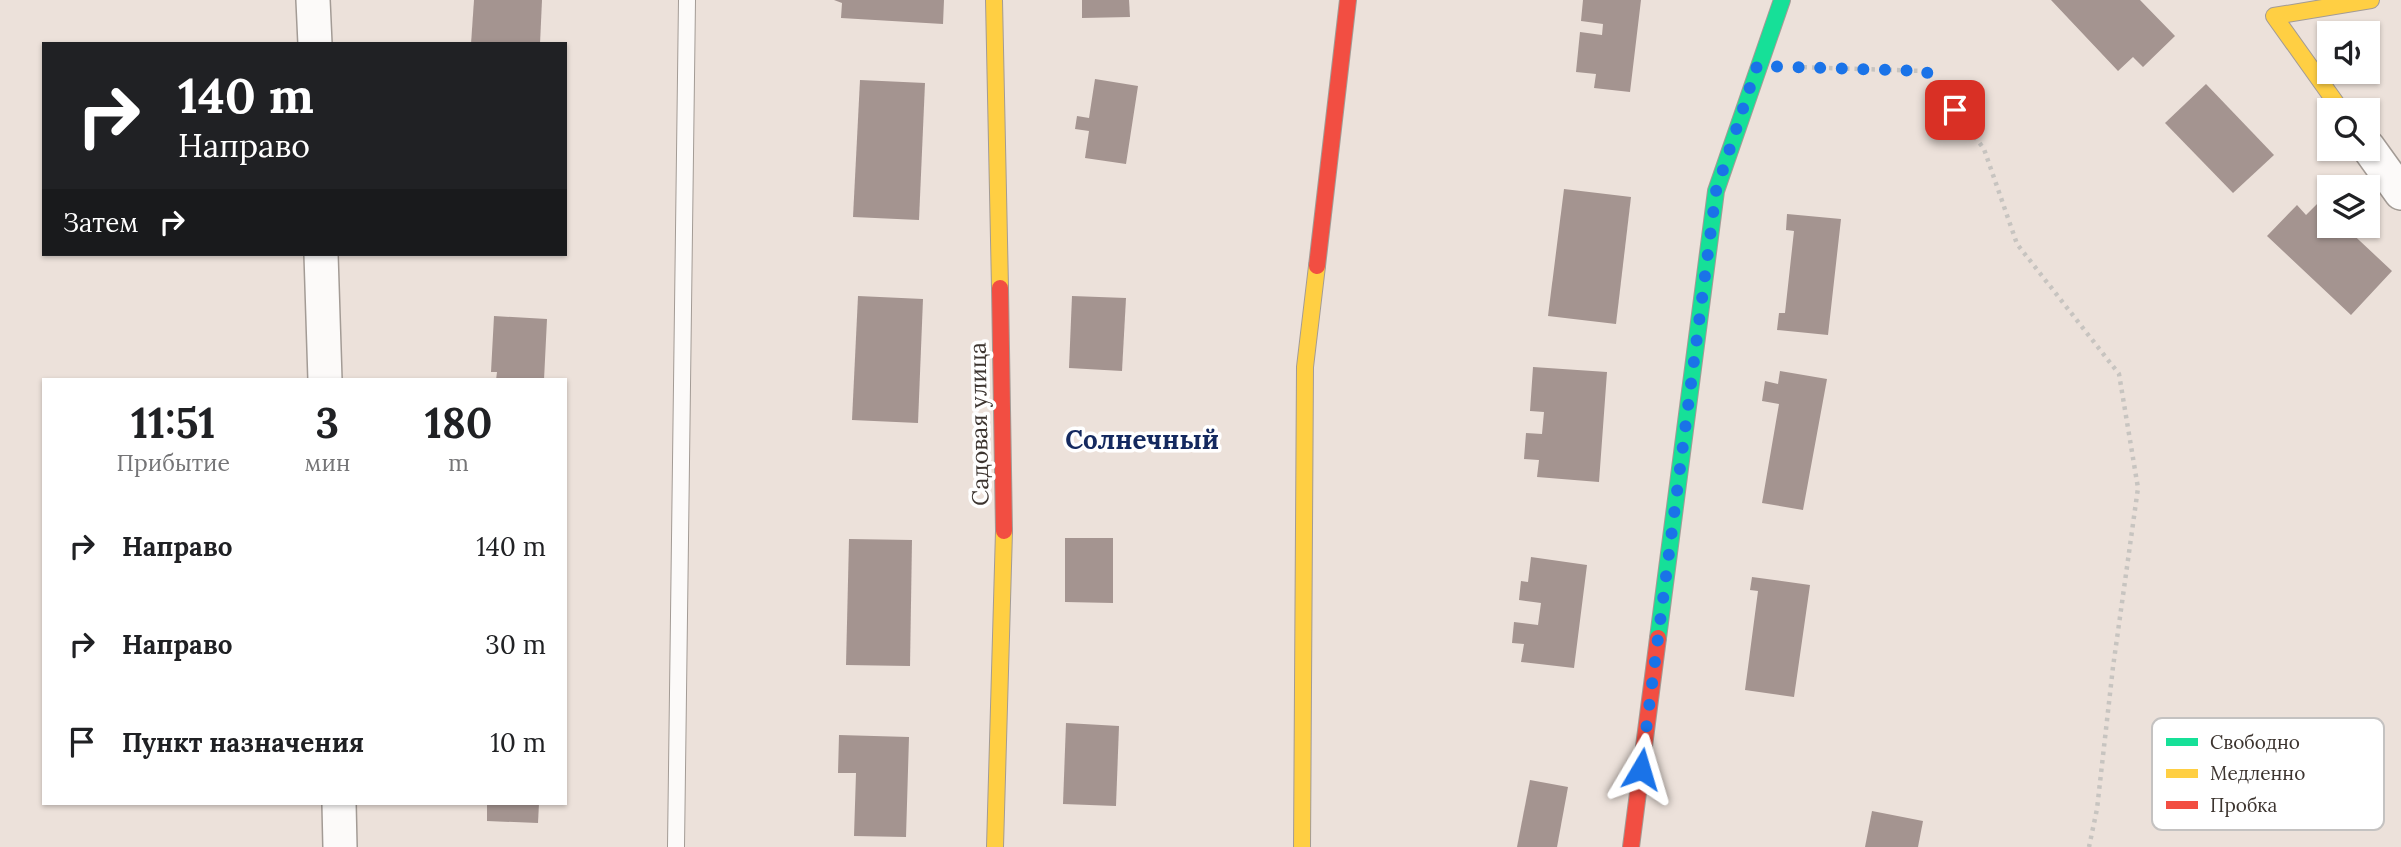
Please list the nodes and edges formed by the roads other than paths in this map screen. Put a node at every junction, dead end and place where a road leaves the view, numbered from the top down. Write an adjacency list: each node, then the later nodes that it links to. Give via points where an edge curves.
1 (313, 0): 7 (street)
2 (688, 0): 15 (lane)
3 (994, 0): 16 (street, Садовая улица, via 1004,521)
4 (1348, 0): 17 (street, via 1305,367)
5 (1782, 0): 18 (street, via 1716,191)
6 (2371, 0): 8 (street, via 2274,16)
7 (315, 42)
8 (2332, 98)
9 (2378, 161): 10 (street)
10 (2401, 193)
11 (321, 256): 12 (street)
12 (326, 378)
13 (339, 805): 14 (street)
14 (341, 847)
15 (676, 847)
16 (995, 847)
17 (1302, 847)
18 (1631, 847)

